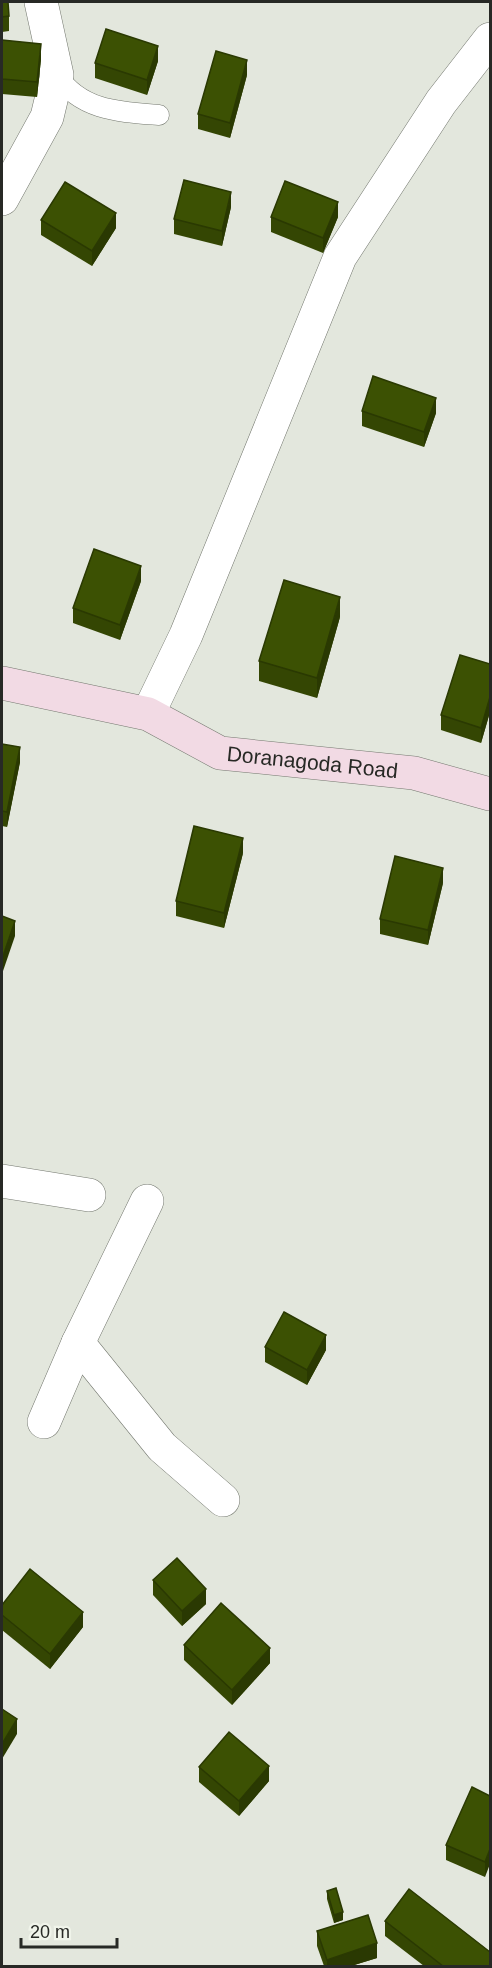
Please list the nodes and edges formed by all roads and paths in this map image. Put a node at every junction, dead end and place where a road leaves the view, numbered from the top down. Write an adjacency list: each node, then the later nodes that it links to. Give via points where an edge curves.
1 (41, 2): 3 (street)
2 (490, 39): 7 (street, via 441,102 340,257 186,635)
3 (57, 75): 4 (lane, via 64,86 105,110); 5 (street, via 47,117)
4 (159, 115)
5 (2, 199)
6 (2, 683): 7 (street, Doranagoda Road)
7 (148, 714): 8 (street, Doranagoda Road, via 220,753 414,773)
8 (490, 794)
9 (2, 1181): 10 (street)
10 (89, 1195)
11 (147, 1201): 12 (street)
12 (78, 1343): 13 (street); 14 (street, via 162,1447)
13 (44, 1422)
14 (223, 1500)

